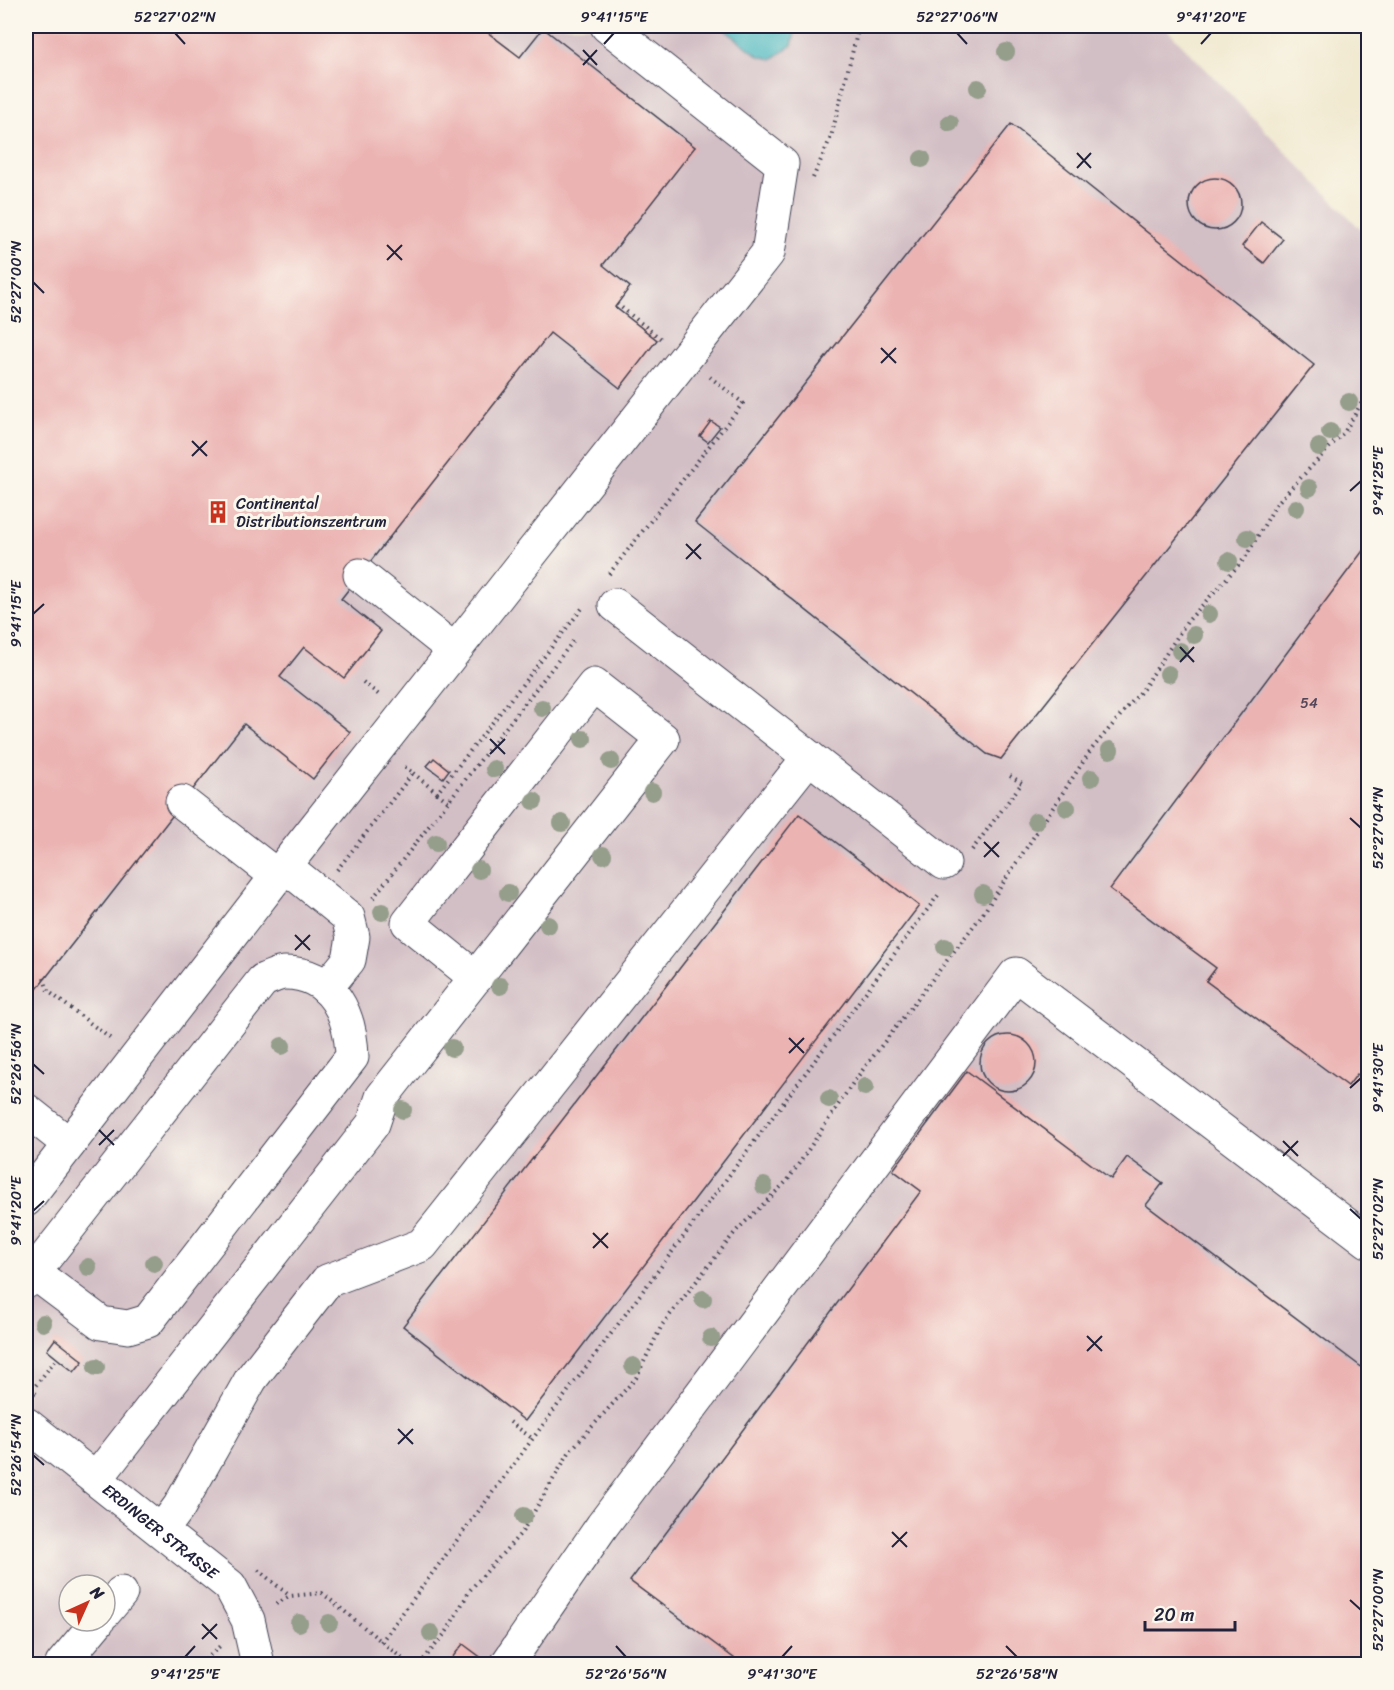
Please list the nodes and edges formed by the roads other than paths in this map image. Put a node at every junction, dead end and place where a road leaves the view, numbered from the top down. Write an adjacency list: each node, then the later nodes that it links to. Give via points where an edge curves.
1 (607, 26): 4 (street, via 782,164 768,253)
2 (360, 575): 4 (street)
3 (603, 594): 5 (street)
4 (454, 650): 8 (street)
5 (809, 757): 7 (street); 18 (street, via 422,1245 327,1281 250,1379 179,1507)
6 (182, 802): 8 (street)
7 (951, 870)
8 (280, 871): 10 (street, via 348,917 353,938 349,960); 12 (street)
9 (476, 978): 9 (street, via 663,739 594,685 408,923); 17 (street, via 382,1097 373,1124)
10 (326, 988): 15 (street, via 306,977 284,973 263,980); 15 (street, via 342,1007 352,1034 352,1057 148,1321 128,1327 101,1323)
11 (26, 1110): 12 (street)
12 (69, 1144): 13 (street)
13 (26, 1200)
14 (1368, 1241): 22 (street, via 1016,974 602,1526)
15 (29, 1277)
16 (26, 1424): 17 (street, ERDINGER STRASSE)
17 (96, 1479): 18 (street, ERDINGER STRASSE)
18 (162, 1530): 21 (street, ERDINGER STRASSE, via 230,1586 248,1620)
19 (88, 1633): 20 (street)
20 (62, 1665)
21 (258, 1665)
22 (507, 1665)

